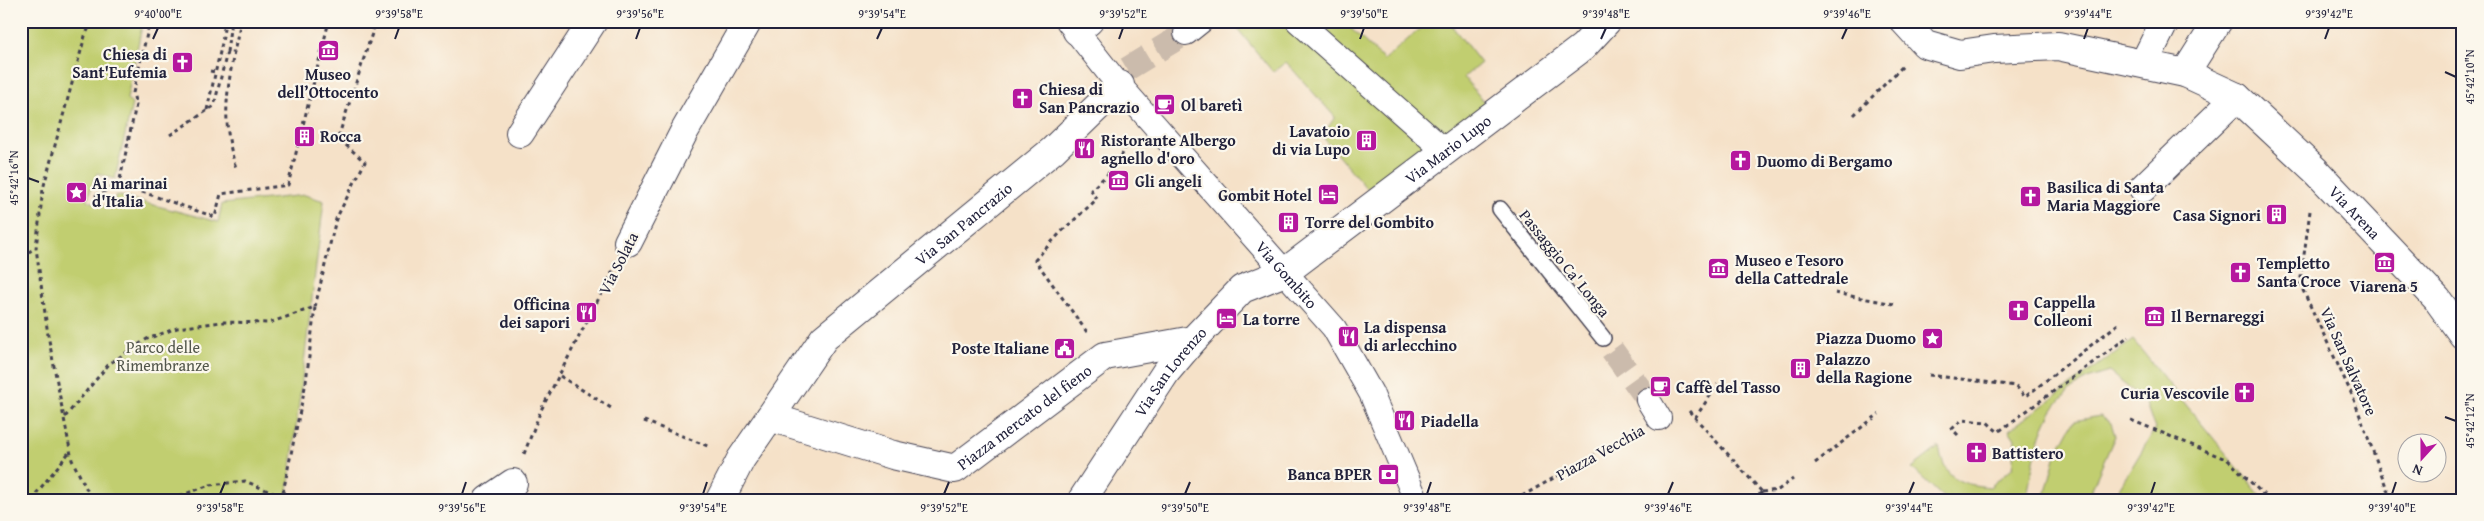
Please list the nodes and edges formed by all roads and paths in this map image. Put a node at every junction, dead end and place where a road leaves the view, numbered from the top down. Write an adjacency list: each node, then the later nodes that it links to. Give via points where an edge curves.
1 (92, 21): 38 (path, via 85,36 43,190)
2 (150, 21): 33 (path, via 133,92 136,105)
3 (225, 21): 21 (path)
4 (231, 21): 17 (path)
5 (241, 21): 18 (path)
6 (329, 21): 33 (path, via 288,185 221,194 214,217)
7 (376, 21): 43 (path, via 338,138 365,162 336,219)
8 (593, 21): 28 (street)
9 (748, 21): 37 (street, Via Solata, via 684,132)
10 (1298, 21): 30 (street)
11 (1608, 21): 30 (street, Via Mario Lupo, via 1583,47)
12 (1904, 21): 16 (street)
13 (2165, 21): 19 (street)
14 (2218, 21): 22 (street)
15 (1078, 25): 23 (street, Via Gombito)
16 (1925, 44): 19 (street, Via Arena, via 1960,54 2058,46); 26 (path)
17 (227, 52): 18 (path); 25 (path, via 214,106)
18 (234, 52): 31 (path, via 226,102 228,143)
19 (2147, 64): 22 (street, Via Arena)
20 (210, 71): 21 (path)
21 (216, 72): 25 (path)
22 (2185, 73): 24 (street, Via Arena)
23 (1120, 77): 27 (street, Via Gombito); 56 (street, Via San Pancrazio, via 1053,150 824,338)
24 (2238, 97): 32 (street, Via Arena); 34 (street)
25 (207, 110): 29 (path)
26 (1854, 115)
27 (1152, 120): 40 (street, Via Gombito); 49 (path, via 1130,137 1118,164 1091,190 1098,199 1035,260)
28 (520, 133)
29 (170, 135)
30 (1450, 157): 40 (street, Via Mario Lupo)
31 (236, 168)
32 (2316, 171): 45 (street, Via Arena, via 2438,299); 78 (path, Via San Salvatore, via 2300,284 2353,397)
33 (119, 184): 35 (path)
34 (2142, 188)
35 (95, 196)
36 (1500, 209): 47 (lane, Passaggio Ca' Longa)
37 (628, 242): 51 (path, Via Solata)
38 (36, 248): 39 (path); 55 (path, via 48,335)
39 (21, 256)
40 (1285, 272): 48 (street, Via San Lorenzo, via 1242,289); 74 (street, Via Gombito, via 1334,328 1367,384)
41 (1835, 294): 42 (path)
42 (1894, 304)
43 (315, 307): 55 (path, via 269,323 221,322 177,328 147,339 110,364); 67 (path, via 306,382)
44 (2118, 324): 50 (path, via 2025,397 2016,386)
45 (2463, 334)
46 (2129, 336): 60 (path, via 1998,432 1987,422 1962,420 1952,429)
47 (1603, 338)
48 (1193, 340): 49 (street, Piazza mercato del fieno); 73 (street, Via San Lorenzo, via 1166,372)
49 (1105, 356): 56 (street, Piazza mercato del fieno, via 955,469 893,455)
50 (1929, 375)
51 (560, 376): 53 (path); 65 (path, Via Solata, via 541,410)
52 (1718, 384): 57 (path)
53 (611, 408)
54 (1879, 414): 63 (path)
55 (65, 417): 61 (path)
56 (770, 417): 62 (street)
57 (1695, 418): 66 (path, Piazza Vecchia); 75 (path, Piazza Vecchia, via 1684,406 1654,409)
58 (2132, 420): 77 (path, via 2228,460)
59 (644, 421): 62 (path)
60 (1958, 435)
61 (70, 450): 68 (path); 69 (path)
62 (741, 459): 72 (street)
63 (1815, 463)
64 (1793, 479): 66 (path, via 1778,490)
65 (513, 483): 71 (street)
66 (1762, 492): 76 (path)
67 (282, 498): 70 (path, via 245,481 210,485)
68 (31, 500)
69 (92, 500)
70 (168, 500)
71 (488, 500)
72 (720, 500)
73 (1082, 500)
74 (1416, 500)
75 (1515, 500)
76 (1753, 500)
77 (2269, 500)
78 (2391, 500)

